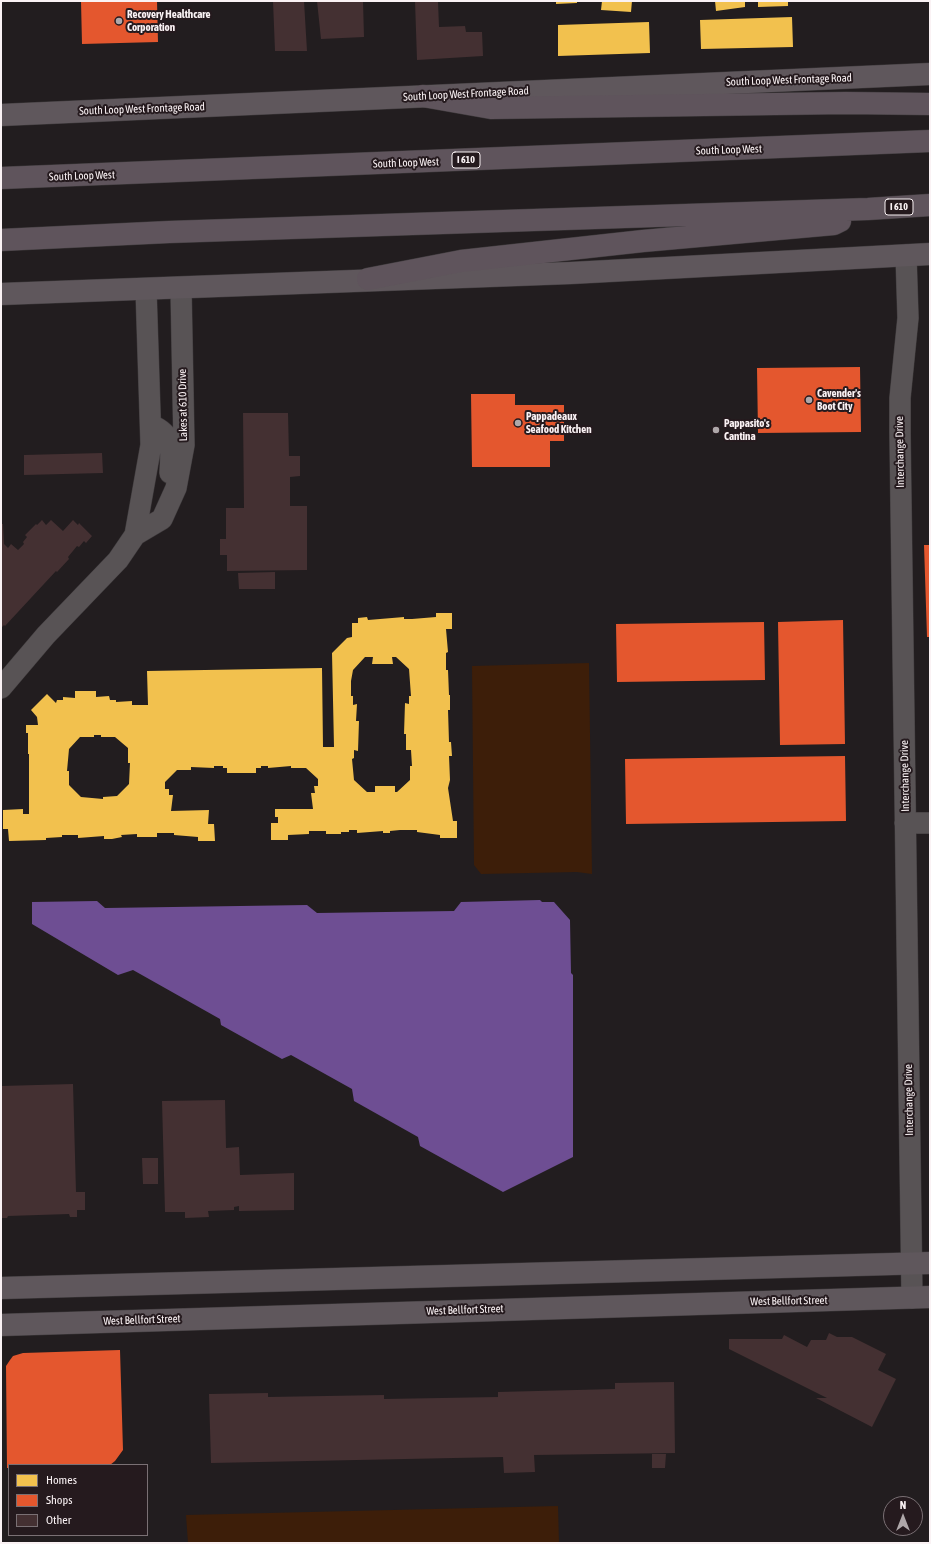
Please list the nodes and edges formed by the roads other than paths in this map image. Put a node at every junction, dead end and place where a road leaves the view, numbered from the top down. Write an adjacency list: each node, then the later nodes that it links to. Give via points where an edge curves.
1 (930, 74): 2 (main road, South Loop West Frontage Road)
2 (423, 96): 3 (highway, via 491,108); 4 (main road, South Loop West Frontage Road)
3 (930, 104)
4 (1, 115)
5 (930, 141): 6 (highway, South Loop West / I 610)
6 (1, 178)
7 (930, 205): 8 (highway, I 610)
8 (868, 209): 9 (highway, I 610); 12 (highway, via 834,224 461,261)
9 (1, 240)
10 (930, 254): 11 (main road)
11 (906, 255): 12 (main road, via 570,274); 21 (street, Interchange Drive, via 908,318 900,398)
12 (368, 279): 13 (main road)
13 (180, 288): 14 (main road); 17 (street, Lakes at 610 Drive, via 184,445 176,488)
14 (146, 289): 15 (main road); 16 (street)
15 (1, 294)
16 (151, 425): 17 (street, Lakes at 610 Drive, via 162,430 168,437 170,449 169,484); 18 (street, via 150,451)
17 (162, 519): 18 (street)
18 (136, 536): 19 (street, via 118,560 46,635)
19 (1, 688)
20 (930, 823): 21 (street)
21 (905, 824): 22 (street, Interchange Drive)
22 (921, 1263): 23 (main road); 27 (street, Interchange Drive)
23 (669, 1270): 24 (main road); 28 (main road)
24 (467, 1276): 25 (main road); 29 (main road)
25 (259, 1281): 26 (main road); 30 (main road)
26 (5, 1291)
27 (921, 1297): 28 (main road, West Bellfort Street)
28 (670, 1304): 29 (main road, West Bellfort Street)
29 (468, 1310): 30 (main road, West Bellfort Street)
30 (260, 1316): 31 (main road, West Bellfort Street)
31 (1, 1324)

